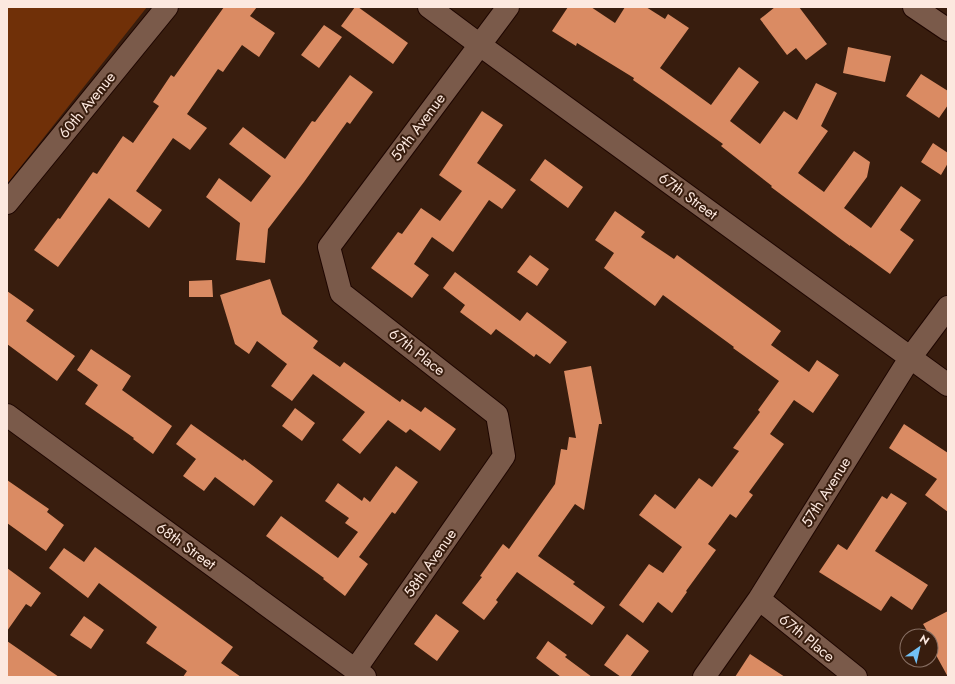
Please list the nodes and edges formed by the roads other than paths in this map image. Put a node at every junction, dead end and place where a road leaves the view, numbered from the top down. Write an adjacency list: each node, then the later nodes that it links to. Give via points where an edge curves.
1 (167, 7): 7 (street, 60th Avenue)
2 (429, 7): 6 (street, 67th Street)
3 (508, 7): 6 (street, 59th Avenue)
4 (914, 7): 5 (street)
5 (948, 30)
6 (480, 45): 8 (street, 59th Avenue); 10 (street, 67th Street)
7 (7, 203)
8 (328, 247): 13 (street, 67th Place, via 341,293 497,414)
9 (948, 307): 10 (street, 57th Avenue)
10 (910, 358): 11 (street, 67th Street); 14 (street, 57th Avenue)
11 (948, 384)
12 (7, 415): 15 (street, 68th Street)
13 (504, 456): 15 (street, 58th Avenue)
14 (759, 599): 16 (street, 57th Avenue); 17 (street, 67th Place)
15 (360, 674)
16 (704, 677)
17 (856, 677)

